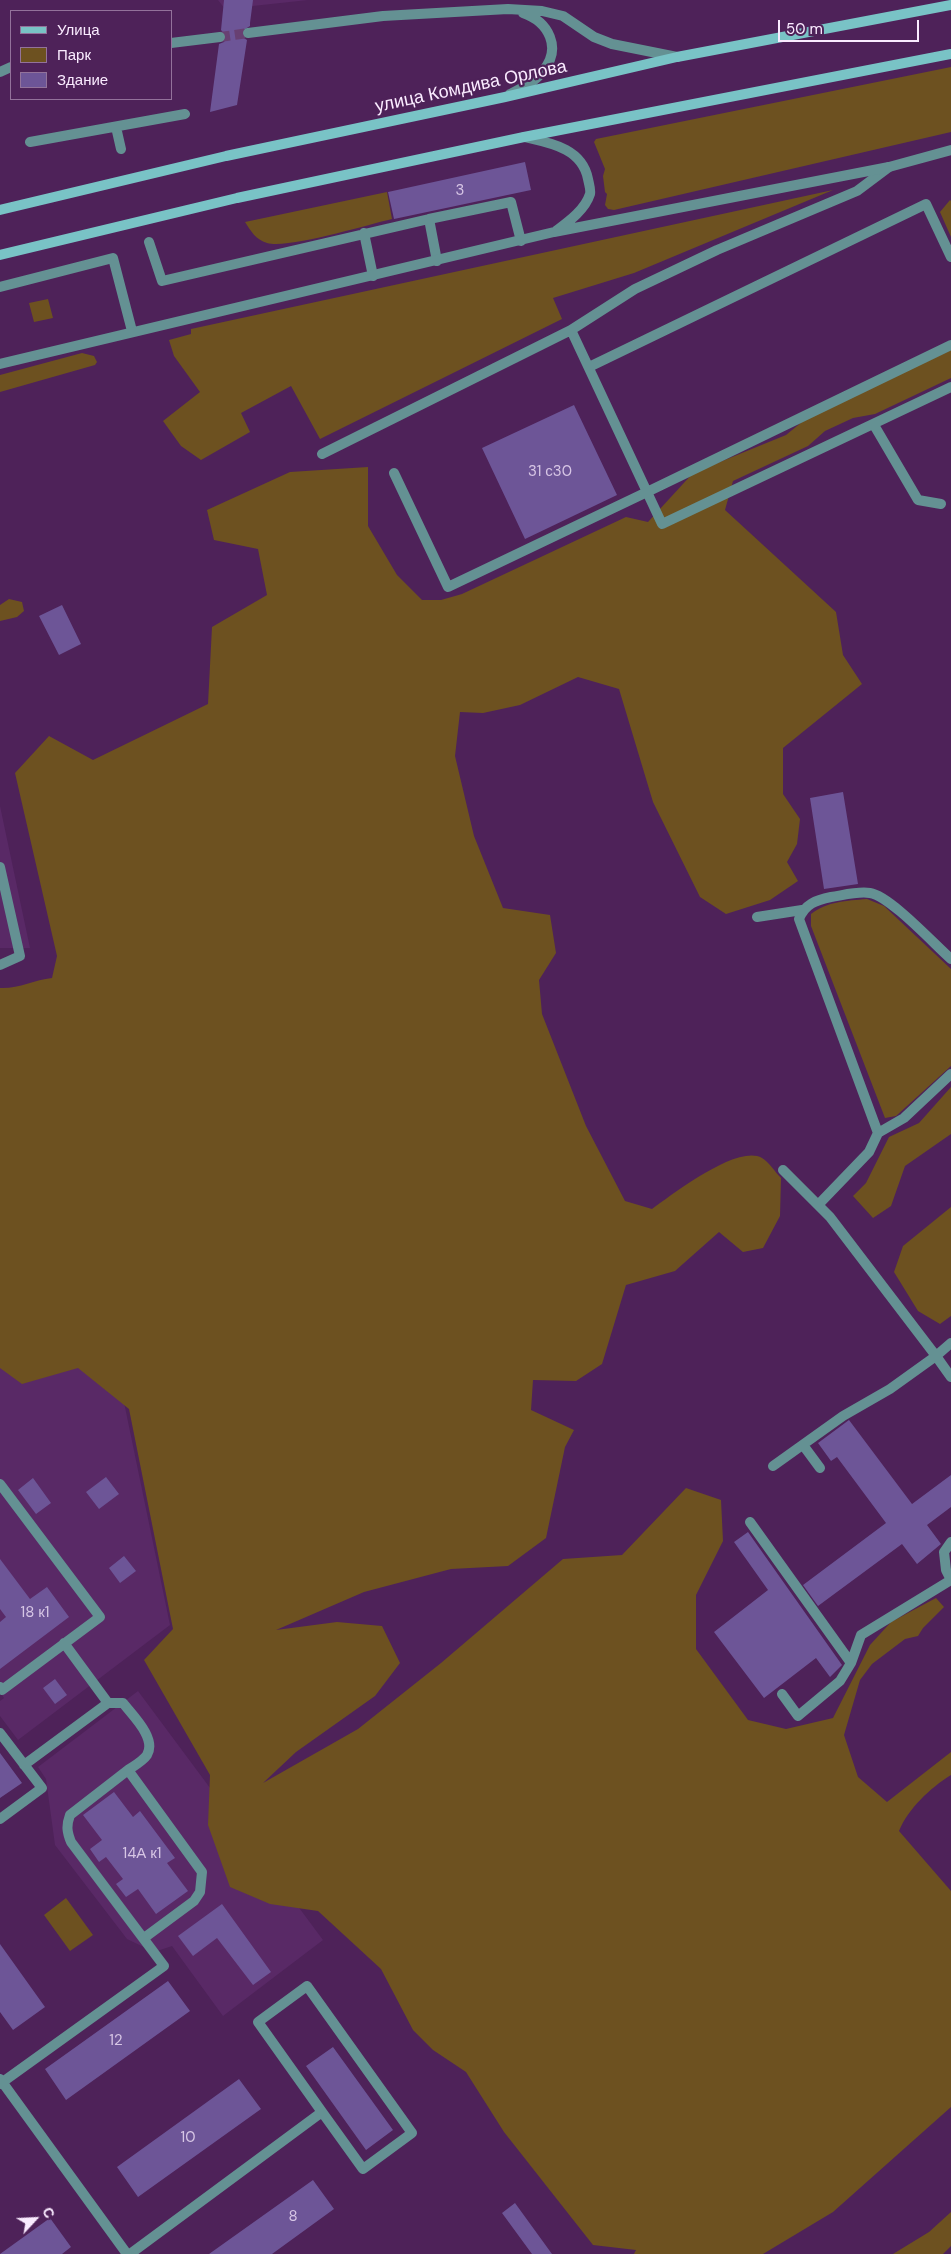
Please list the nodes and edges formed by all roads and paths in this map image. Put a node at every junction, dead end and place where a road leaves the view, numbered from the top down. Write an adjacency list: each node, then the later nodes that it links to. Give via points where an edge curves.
1 (951, 5): 7 (main road, улица Комдива Орлова)
2 (508, 9): 3 (street, via 383,16); 7 (street, via 563,16 594,37 612,44); 8 (street, via 535,17 546,27 552,42 551,58 542,72 526,86)
3 (248, 33)
4 (220, 37): 5 (street)
5 (172, 43)
6 (951, 54): 11 (main road)
7 (677, 56): 8 (main road, улица Комдива Орлова)
8 (504, 97): 16 (main road, улица Комдива Орлова, via 226,156)
9 (185, 114): 10 (street)
10 (116, 127): 12 (street); 13 (street)
11 (524, 137): 18 (street, via 556,144 574,154 587,173 590,193 584,206); 22 (main road, via 237,198)
12 (30, 142)
13 (121, 149)
14 (951, 150): 15 (street)
15 (889, 167): 18 (street); 27 (street, via 857,191 716,250 635,289)
16 (0, 210)
17 (429, 219): 19 (street); 20 (street, via 511,202); 24 (street)
18 (554, 232): 20 (street)
19 (364, 233): 21 (street, via 162,281); 25 (street)
20 (521, 241): 24 (street)
21 (148, 242)
22 (0, 255)
23 (951, 257): 31 (street, via 926,204)
24 (437, 261): 25 (street)
25 (373, 276): 28 (street)
26 (0, 287): 28 (street, via 113,258)
27 (572, 330): 31 (street); 34 (street)
28 (132, 332): 30 (street)
29 (951, 345): 36 (street)
30 (0, 364)
31 (589, 367): 36 (street)
32 (951, 387): 33 (street)
33 (874, 425): 36 (street, via 662,524); 37 (street, via 918,500)
34 (322, 454)
35 (394, 473): 36 (street, via 448,588)
36 (647, 492)
37 (941, 504)
38 (0, 867): 42 (street, via 20,956)
39 (802, 910): 40 (street); 41 (street, via 814,900 871,893 887,901); 44 (street, via 799,920)
40 (758, 917)
41 (951, 959)
42 (0, 965)
43 (951, 1074): 44 (street, via 904,1118)
44 (878, 1133): 46 (street, via 869,1152)
45 (783, 1170): 46 (street)
46 (818, 1205): 48 (street)
47 (951, 1344): 48 (street)
48 (936, 1356): 49 (street); 50 (street)
49 (951, 1378)
50 (803, 1445): 51 (street); 52 (street)
51 (773, 1466)
52 (820, 1468)
53 (0, 1484): 57 (street, via 100,1617)
54 (750, 1522): 58 (street)
55 (951, 1542): 56 (street, via 944,1552)
56 (951, 1580): 58 (street, via 861,1635)
57 (64, 1643): 59 (street, via 2,1690); 61 (street)
58 (851, 1663): 60 (street, via 840,1681 798,1716)
59 (0, 1686)
60 (782, 1694)
61 (108, 1703): 63 (street); 64 (street, via 123,1703 148,1738 148,1754)
62 (0, 1733): 63 (street)
63 (24, 1765): 65 (street, via 42,1788)
64 (128, 1770): 66 (street, via 197,1862 202,1877 200,1892 194,1901); 66 (street, via 75,1810 66,1824 71,1842)
65 (0, 1819)
66 (144, 1938): 67 (street, via 164,1966)
67 (1, 2082): 69 (street)
68 (322, 2112): 68 (street, via 258,2022 307,1986 412,2133 363,2169); 69 (street)
69 (129, 2254)

